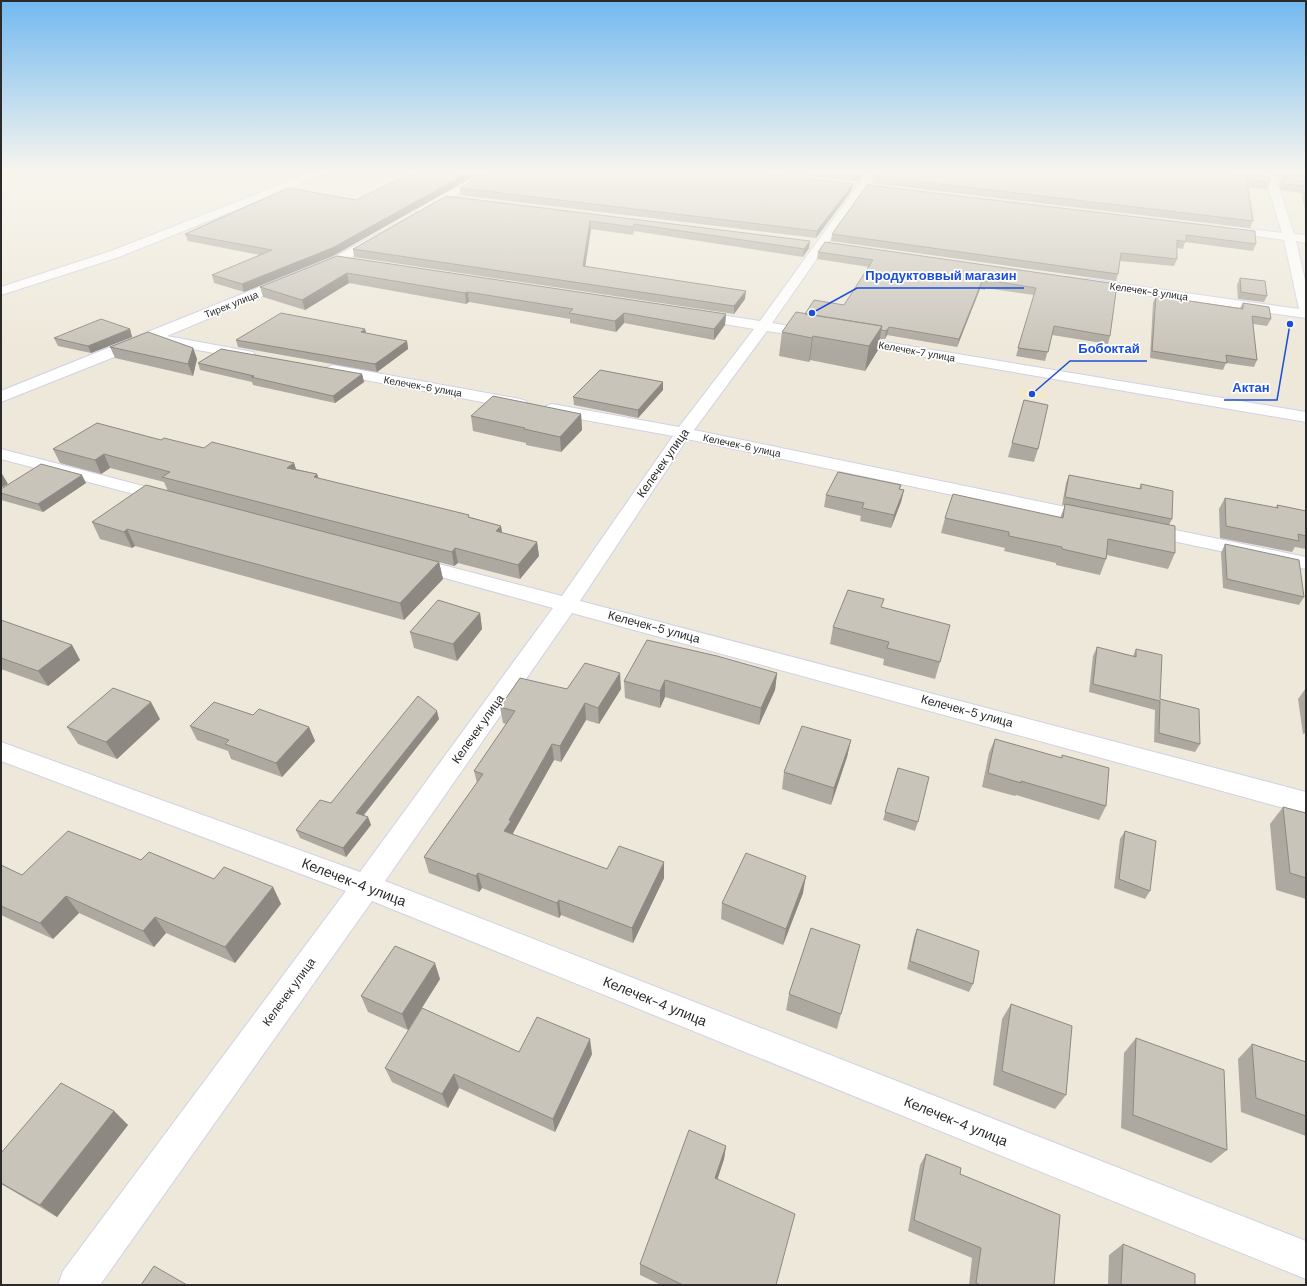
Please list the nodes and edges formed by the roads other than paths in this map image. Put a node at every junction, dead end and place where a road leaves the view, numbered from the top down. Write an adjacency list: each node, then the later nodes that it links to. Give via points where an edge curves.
1 (175, 230): 11 (street, via 115,254)
2 (389, 230): 8 (street, Тирек улица)
3 (830, 230): 14 (street, Келечек улица)
4 (1234, 230): 6 (street)
5 (1287, 230): 6 (street)
6 (1289, 237): 7 (street); 13 (street)
7 (1306, 239)
8 (338, 260): 9 (street); 15 (street, Тирек улица)
9 (362, 264)
10 (1079, 281): 13 (street, Келечек-8 улица)
11 (1, 291)
12 (685, 313): 14 (street, Келечек-7 улица)
13 (1306, 313)
14 (764, 325): 19 (street, Келечек-7 улица); 20 (street, Келечек улица)
15 (151, 337): 16 (street); 18 (street, Тирек улица)
16 (261, 357)
17 (315, 367): 20 (street, Келечек-6 улица)
18 (1, 397)
19 (1306, 417)
20 (683, 433): 23 (street, Келечек-6 улица); 27 (street, Келечек улица)
21 (1, 454): 22 (street)
22 (184, 503)
23 (1104, 521)
24 (1127, 526): 26 (street)
25 (391, 557): 27 (street, Келечек-5 улица)
26 (1306, 563)
27 (567, 604): 29 (street, Келечек-5 улица); 30 (street, Келечек улица)
28 (1, 751): 30 (street, Келечек-4 улица)
29 (1306, 803)
30 (366, 886): 31 (street, Келечек-4 улица); 32 (street, Келечек улица)
31 (1306, 1260)
32 (77, 1285)

